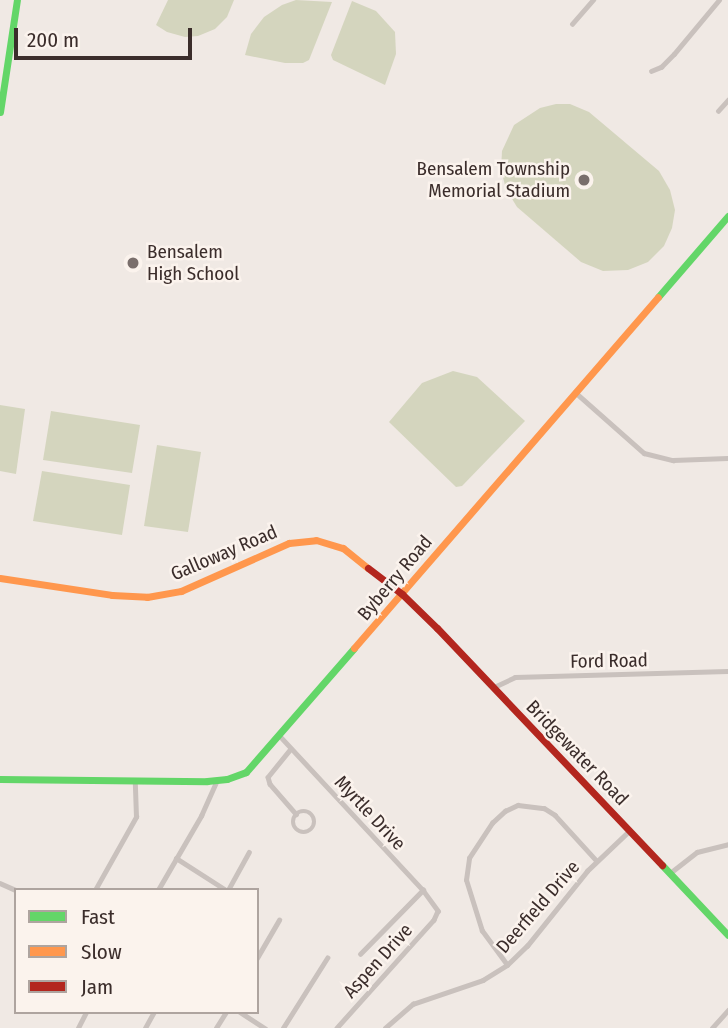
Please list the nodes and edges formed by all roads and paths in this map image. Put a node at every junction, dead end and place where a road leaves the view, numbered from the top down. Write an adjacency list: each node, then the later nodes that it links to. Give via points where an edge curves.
1 (18, 0): 8 (main road)
2 (593, 0): 4 (street)
3 (719, 0): 5 (street, via 674,54)
4 (572, 24)
5 (651, 71)
6 (728, 100): 7 (street)
7 (718, 111)
8 (0, 112)
9 (728, 216): 10 (main road, Byberry Road)
10 (575, 392): 11 (street, via 644,453 673,460); 13 (main road, Byberry Road)
11 (728, 458)
12 (0, 578): 13 (main road, Galloway Road, via 147,597 181,591 289,543 316,540 343,548)
13 (402, 594): 15 (main road, Bridgewater Road); 16 (main road, Byberry Road)
14 (728, 671): 15 (street, Ford Road, via 515,677)
15 (493, 687): 22 (main road, Bridgewater Road)
16 (279, 735): 17 (street, Myrtle Drive); 19 (main road, Byberry Road, via 246,772)
17 (289, 750): 21 (street, via 273,768 269,781); 32 (street, Myrtle Drive)
18 (0, 779): 20 (main road, Byberry Road)
19 (217, 780): 20 (main road, Byberry Road); 25 (street)
20 (135, 782): 28 (street, via 136,817)
21 (296, 814): 21 (street, via 313,814 313,828 298,831 293,821)
22 (630, 830): 26 (street, Deerfield Drive); 27 (main road, Bridgewater Road)
23 (728, 844): 27 (street, via 697,852)
24 (248, 852): 31 (street)
25 (176, 858): 29 (street); 30 (street)
26 (597, 861): 39 (street, Deerfield Drive); 39 (street, via 544,808 518,805 492,823 469,858 467,880 482,930)
27 (670, 873): 35 (main road, Bridgewater Road)
28 (95, 888)
29 (159, 888)
30 (224, 888)
31 (228, 888)
32 (423, 890): 33 (street, Myrtle Drive); 36 (street)
33 (438, 911): 44 (street, Aspen Drive)
34 (279, 920): 37 (street)
35 (728, 935)
36 (360, 954)
37 (259, 955)
38 (327, 958): 43 (street)
39 (507, 965): 45 (street, Deerfield Drive, via 483,980 413,1003)
40 (728, 1010): 46 (street)
41 (243, 1014): 42 (street)
42 (265, 1028)
43 (283, 1028)
44 (337, 1028)
45 (385, 1028)
46 (712, 1028)

